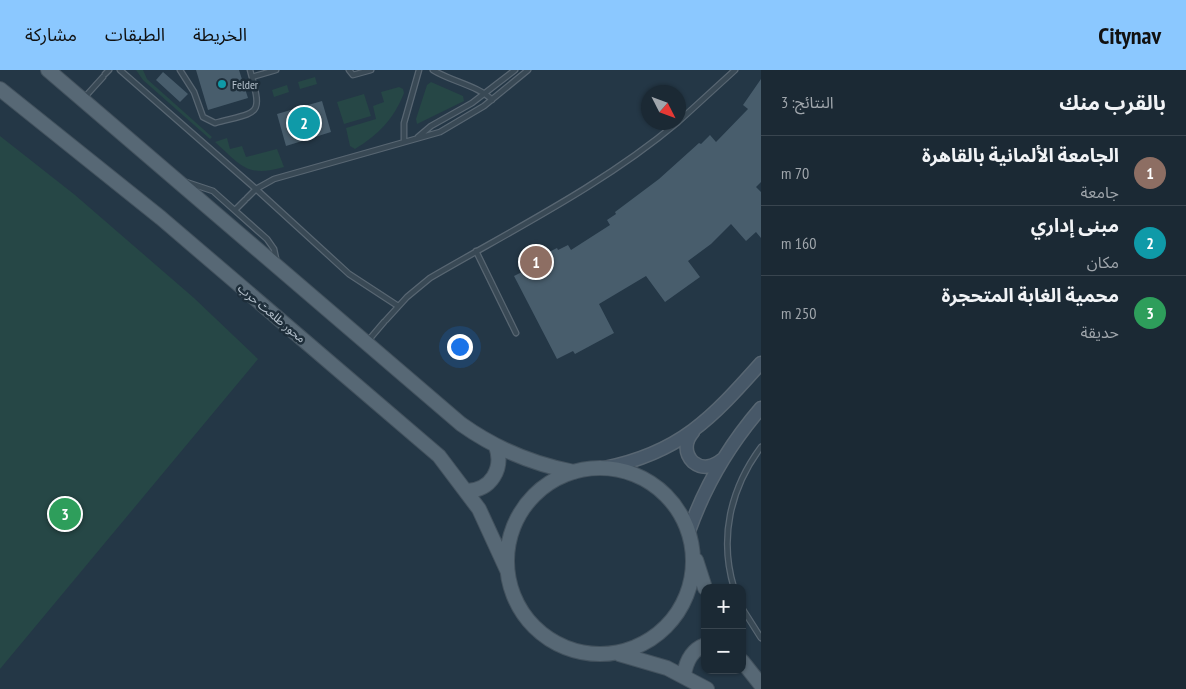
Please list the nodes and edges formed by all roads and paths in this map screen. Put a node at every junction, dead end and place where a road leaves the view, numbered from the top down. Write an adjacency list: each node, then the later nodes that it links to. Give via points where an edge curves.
1 (48, 70): 17 (main road)
2 (109, 70): 17 (lane)
3 (120, 70): 24 (lane)
4 (180, 70): 14 (lane, via 194,92 203,116 215,123 252,113 257,108 259,101)
5 (250, 70): 14 (lane)
6 (276, 70): 14 (lane)
7 (349, 70): 8 (lane, via 353,75)
8 (371, 70)
9 (419, 70): 22 (lane, via 404,123)
10 (433, 70): 16 (lane)
11 (515, 70): 16 (lane)
12 (528, 70): 18 (lane)
13 (735, 70): 19 (lane)
14 (252, 77)
15 (0, 89): 39 (main road, محور طلعت حرب, via 161,218 334,365 439,456)
16 (485, 94): 18 (lane); 21 (lane)
17 (83, 100): 23 (main road)
18 (492, 100): 21 (lane, via 440,132)
19 (686, 115)
20 (668, 130): 26 (lane, via 615,170)
21 (418, 137): 22 (lane)
22 (404, 140): 24 (lane, via 274,179)
23 (178, 181): 25 (lane, via 204,187); 27 (main road)
24 (256, 189): 25 (lane); 28 (lane, via 349,274)
25 (235, 210): 27 (lane, via 271,243)
26 (476, 251): 28 (lane, via 430,278); 29 (lane)
27 (277, 266): 30 (main road)
28 (398, 306): 30 (lane)
29 (516, 333)
30 (367, 343): 34 (main road, via 461,424)
31 (761, 363): 33 (main road)
32 (761, 408): 36 (main road)
33 (695, 430): 36 (main road, via 686,444 687,454 693,462 706,467 716,465); 37 (main road, via 655,453)
34 (496, 446): 38 (main road, via 538,464); 39 (main road, via 499,465 494,477 485,486)
35 (761, 447): 44 (lane, via 740,482 730,514 727,548)
36 (724, 458): 40 (main road)
37 (604, 468): 38 (main road); 40 (main road, via 634,474 661,490 682,516)
38 (574, 472): 42 (main road, via 546,485 523,508 510,537)
39 (467, 490): 42 (main road, محور طلعت حرب, via 490,529)
40 (688, 531): 41 (main road)
41 (692, 548): 43 (main road); 48 (main road, via 691,582 677,614 656,636 630,650)
42 (507, 570): 48 (main road, via 522,614 544,636 579,652)
43 (704, 584)
44 (733, 584)
45 (746, 614): 46 (lane)
46 (761, 638)
47 (701, 647): 50 (main road, via 692,653)
48 (616, 653): 50 (main road)
49 (746, 666): 51 (main road)
50 (684, 676): 52 (main road)
51 (761, 684)
52 (707, 689)

